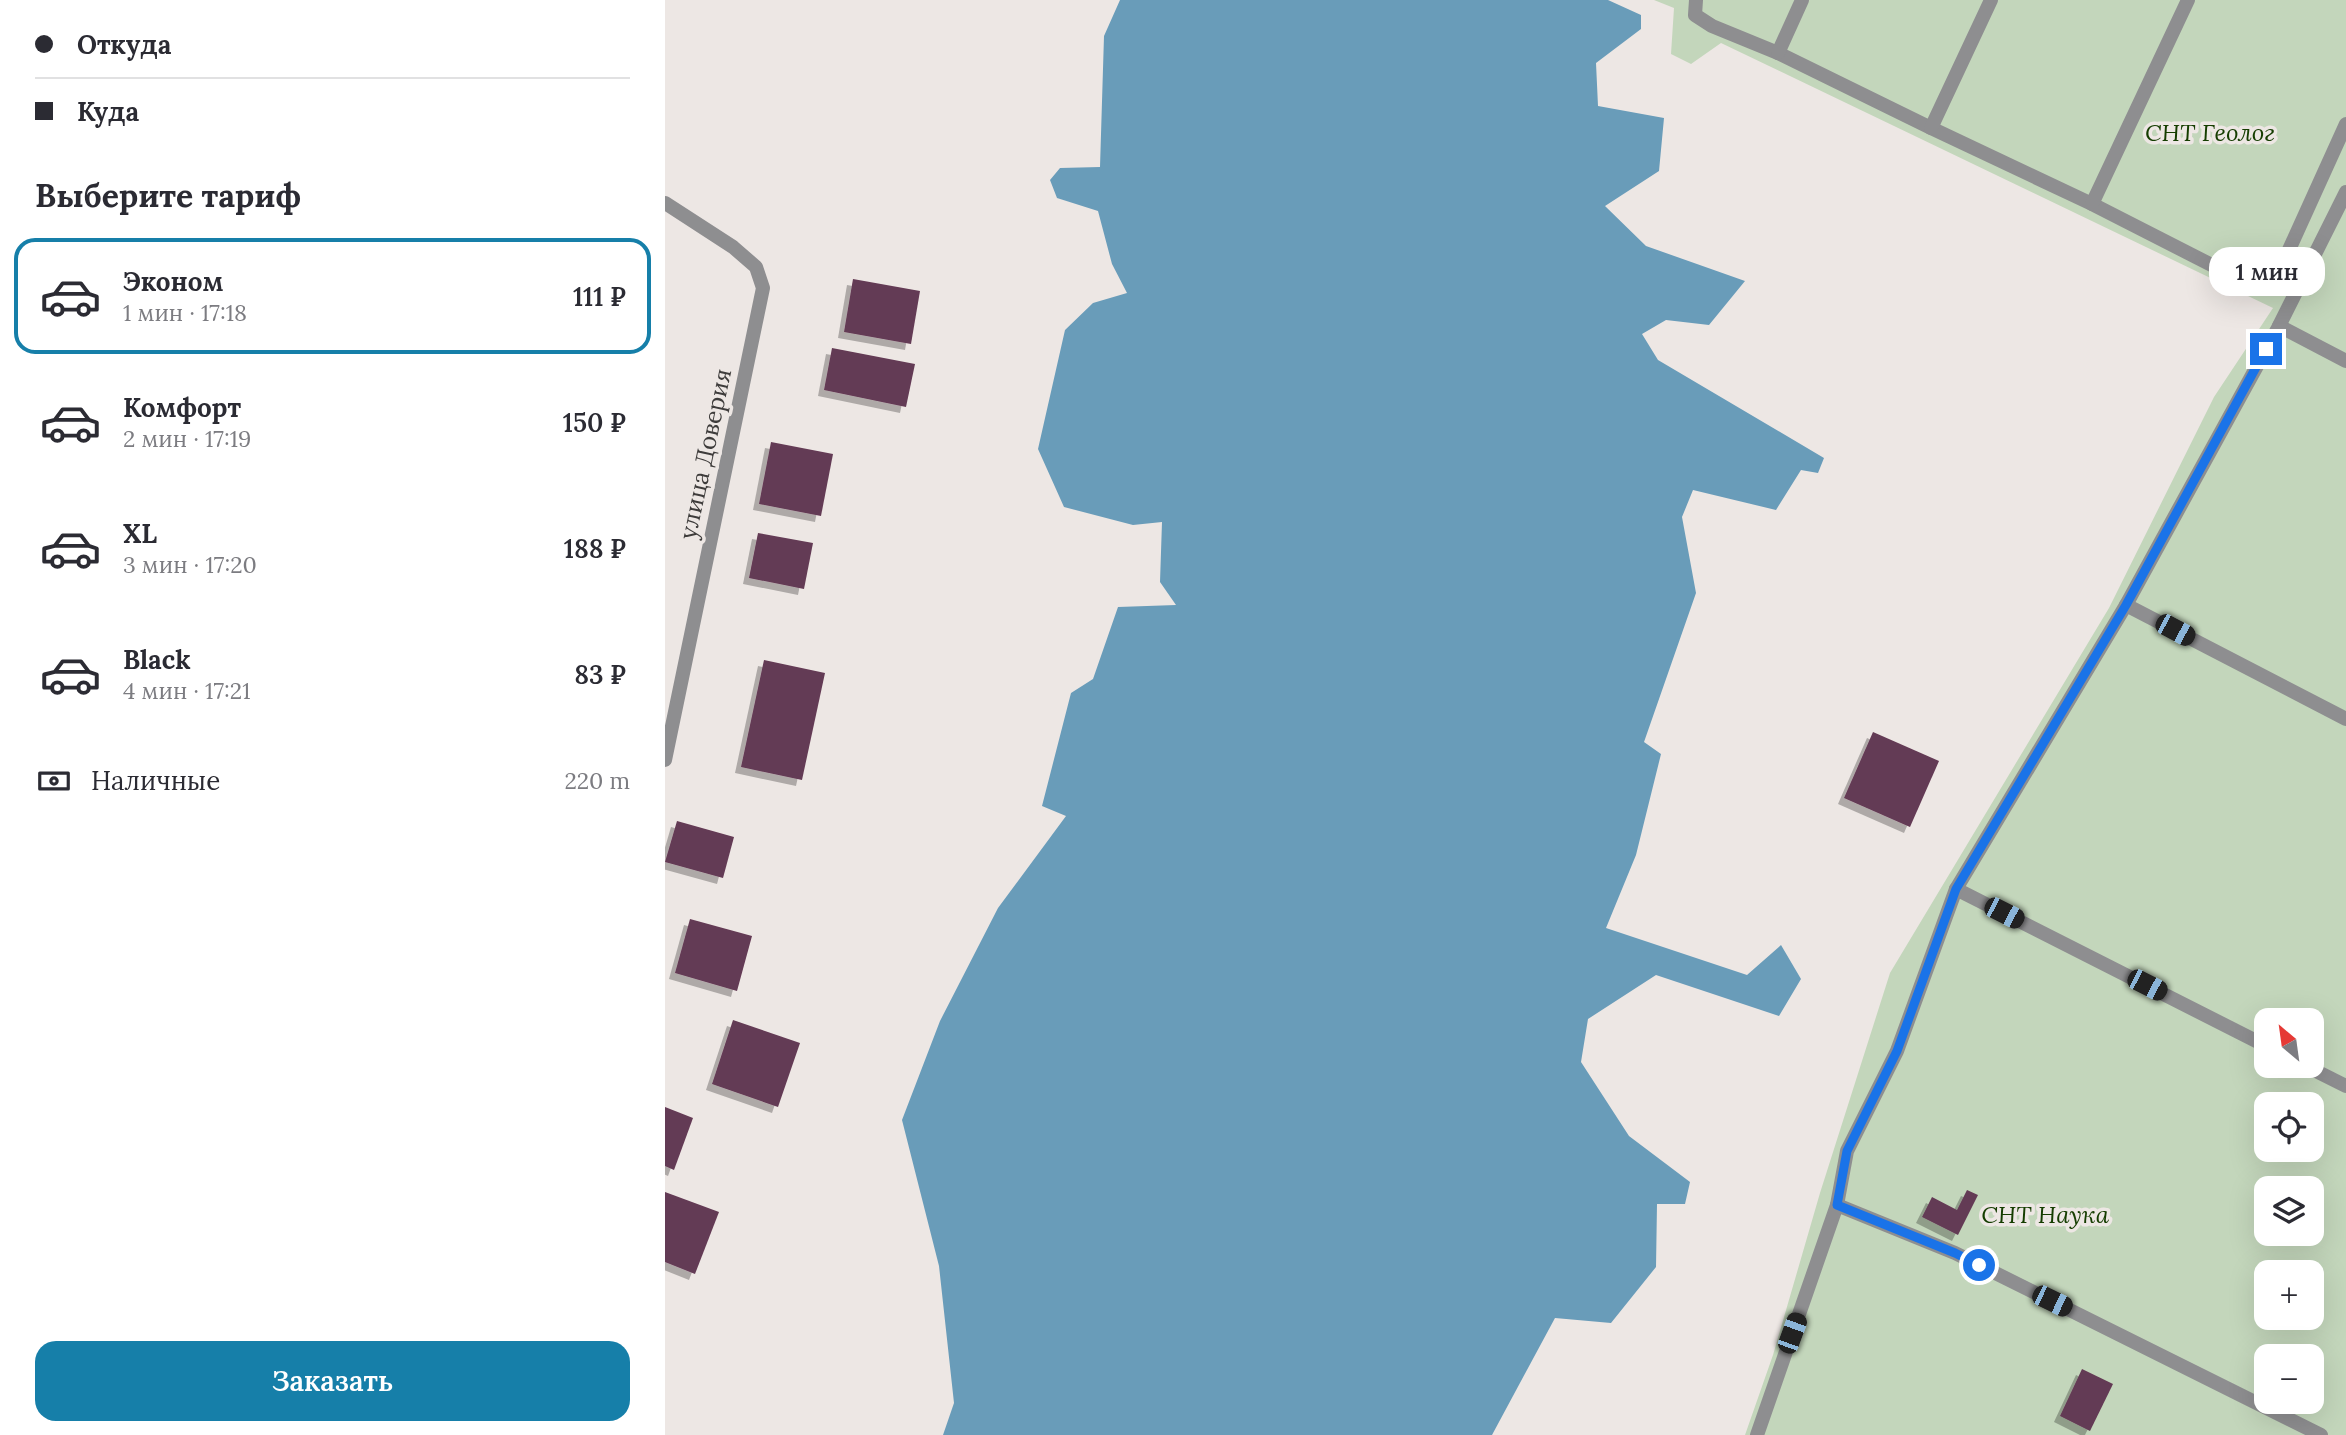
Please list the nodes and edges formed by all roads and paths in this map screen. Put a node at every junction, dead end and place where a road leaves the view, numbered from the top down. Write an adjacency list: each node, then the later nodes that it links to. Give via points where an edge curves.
1 (1696, 0): 5 (street, via 1695,15 1712,26)
2 (1802, 0): 5 (street)
3 (1991, 0): 7 (street)
4 (2187, 0): 10 (street)
5 (1778, 53): 7 (street)
6 (2346, 124): 10 (street, via 2283,263 2266,284 2243,282)
7 (1931, 128): 10 (street)
8 (2346, 192): 11 (street)
9 (665, 203): 15 (street, улица Доверия, via 733,247 756,267 763,288)
10 (2092, 204)
11 (2279, 326): 12 (street); 13 (street)
12 (2346, 361)
13 (2126, 605): 14 (street); 16 (street)
14 (2346, 719)
15 (665, 760)
16 (1956, 889): 17 (street); 20 (street, via 1897,1051 1847,1151)
17 (2254, 1040)
18 (2324, 1075): 19 (street)
19 (2346, 1086)
20 (1837, 1205): 21 (street); 22 (street, via 1955,1253)
21 (1757, 1435)
22 (2321, 1435)

